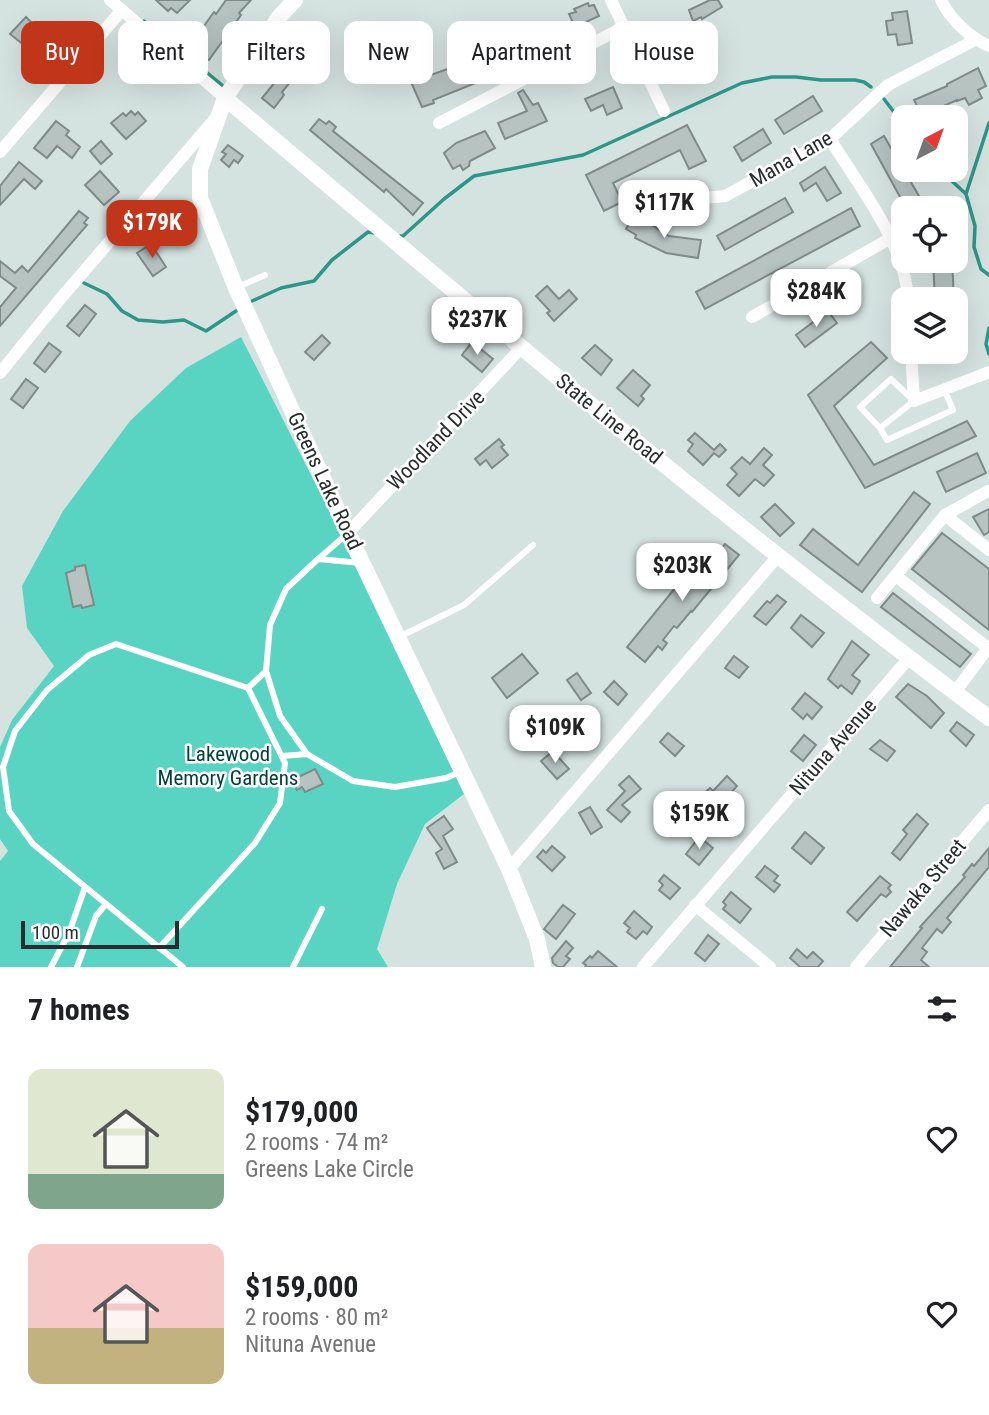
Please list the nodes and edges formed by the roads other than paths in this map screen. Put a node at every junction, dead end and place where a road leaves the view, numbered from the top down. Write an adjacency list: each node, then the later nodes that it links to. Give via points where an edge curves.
1 (110, 0): 5 (street, State Line Road)
2 (295, 0): 11 (street, Greens Lake Road)
3 (611, 0): 6 (street)
4 (941, 0): 8 (street)
5 (122, 10): 11 (street, State Line Road); 16 (street)
6 (621, 21)
7 (610, 34): 14 (street)
8 (975, 40): 9 (street); 15 (street, Mana Lane, via 888,85)
9 (989, 46)
10 (651, 84): 12 (street)
11 (225, 98): 13 (street, Greens Lake Road); 22 (street, State Line Road)
12 (664, 111)
13 (219, 114): 20 (street, Greens Lake Road, via 200,169 200,198); 25 (street)
14 (439, 123)
15 (830, 139): 17 (street, Mana Lane, via 725,196 691,199); 18 (street)
16 (0, 152)
17 (666, 190)
18 (891, 238): 21 (street)
19 (265, 275): 20 (lane)
20 (236, 288): 31 (street, Greens Lake Road)
21 (752, 317)
22 (522, 347): 31 (street, Woodland Drive); 34 (street, State Line Road)
23 (912, 364): 27 (street)
24 (989, 372): 26 (street)
25 (0, 373)
26 (944, 389): 27 (street); 28 (lane, via 953,410 887,440)
27 (914, 401): 28 (lane); 28 (lane, via 891,379 860,407)
28 (880, 428)
29 (988, 491): 30 (street)
30 (945, 515): 33 (street); 37 (street)
31 (348, 533): 35 (lane); 36 (street, Greens Lake Road)
32 (533, 545): 39 (lane, via 464,605)
33 (989, 550)
34 (778, 556): 41 (street, State Line Road); 50 (street)
35 (318, 559): 36 (lane); 42 (lane, via 286,589 270,625)
36 (364, 563): 39 (street, Greens Lake Road)
37 (896, 576): 38 (street); 40 (street)
38 (877, 598)
39 (399, 636): 48 (street, Greens Lake Road)
40 (988, 647): 44 (street)
41 (909, 658): 44 (street, State Line Road); 53 (street, Nituna Avenue)
42 (266, 671): 43 (lane); 46 (lane, via 280,716)
43 (248, 688): 47 (lane); 51 (lane, via 116,644 89,655 47,690 15,731 3,767 9,811 33,844)
44 (955, 692): 45 (street, State Line Road)
45 (989, 718)
46 (307, 754): 47 (lane); 48 (lane, via 353,781 395,787)
47 (282, 757): 55 (lane, via 280,803 255,842)
48 (461, 772): 50 (street, Greens Lake Road)
49 (989, 810): 63 (street, Nawaka Street)
50 (509, 869): 60 (street, Greens Lake Road, via 537,939)
51 (85, 887): 52 (lane); 56 (lane)
52 (106, 904): 55 (lane); 57 (lane, via 96,916)
53 (695, 905): 61 (street, Nituna Avenue); 62 (street)
54 (322, 909): 59 (lane)
55 (159, 948): 58 (lane)
56 (51, 967)
57 (77, 967)
58 (183, 967)
59 (293, 967)
60 (543, 967)
61 (643, 967)
62 (770, 967)
63 (856, 967)

